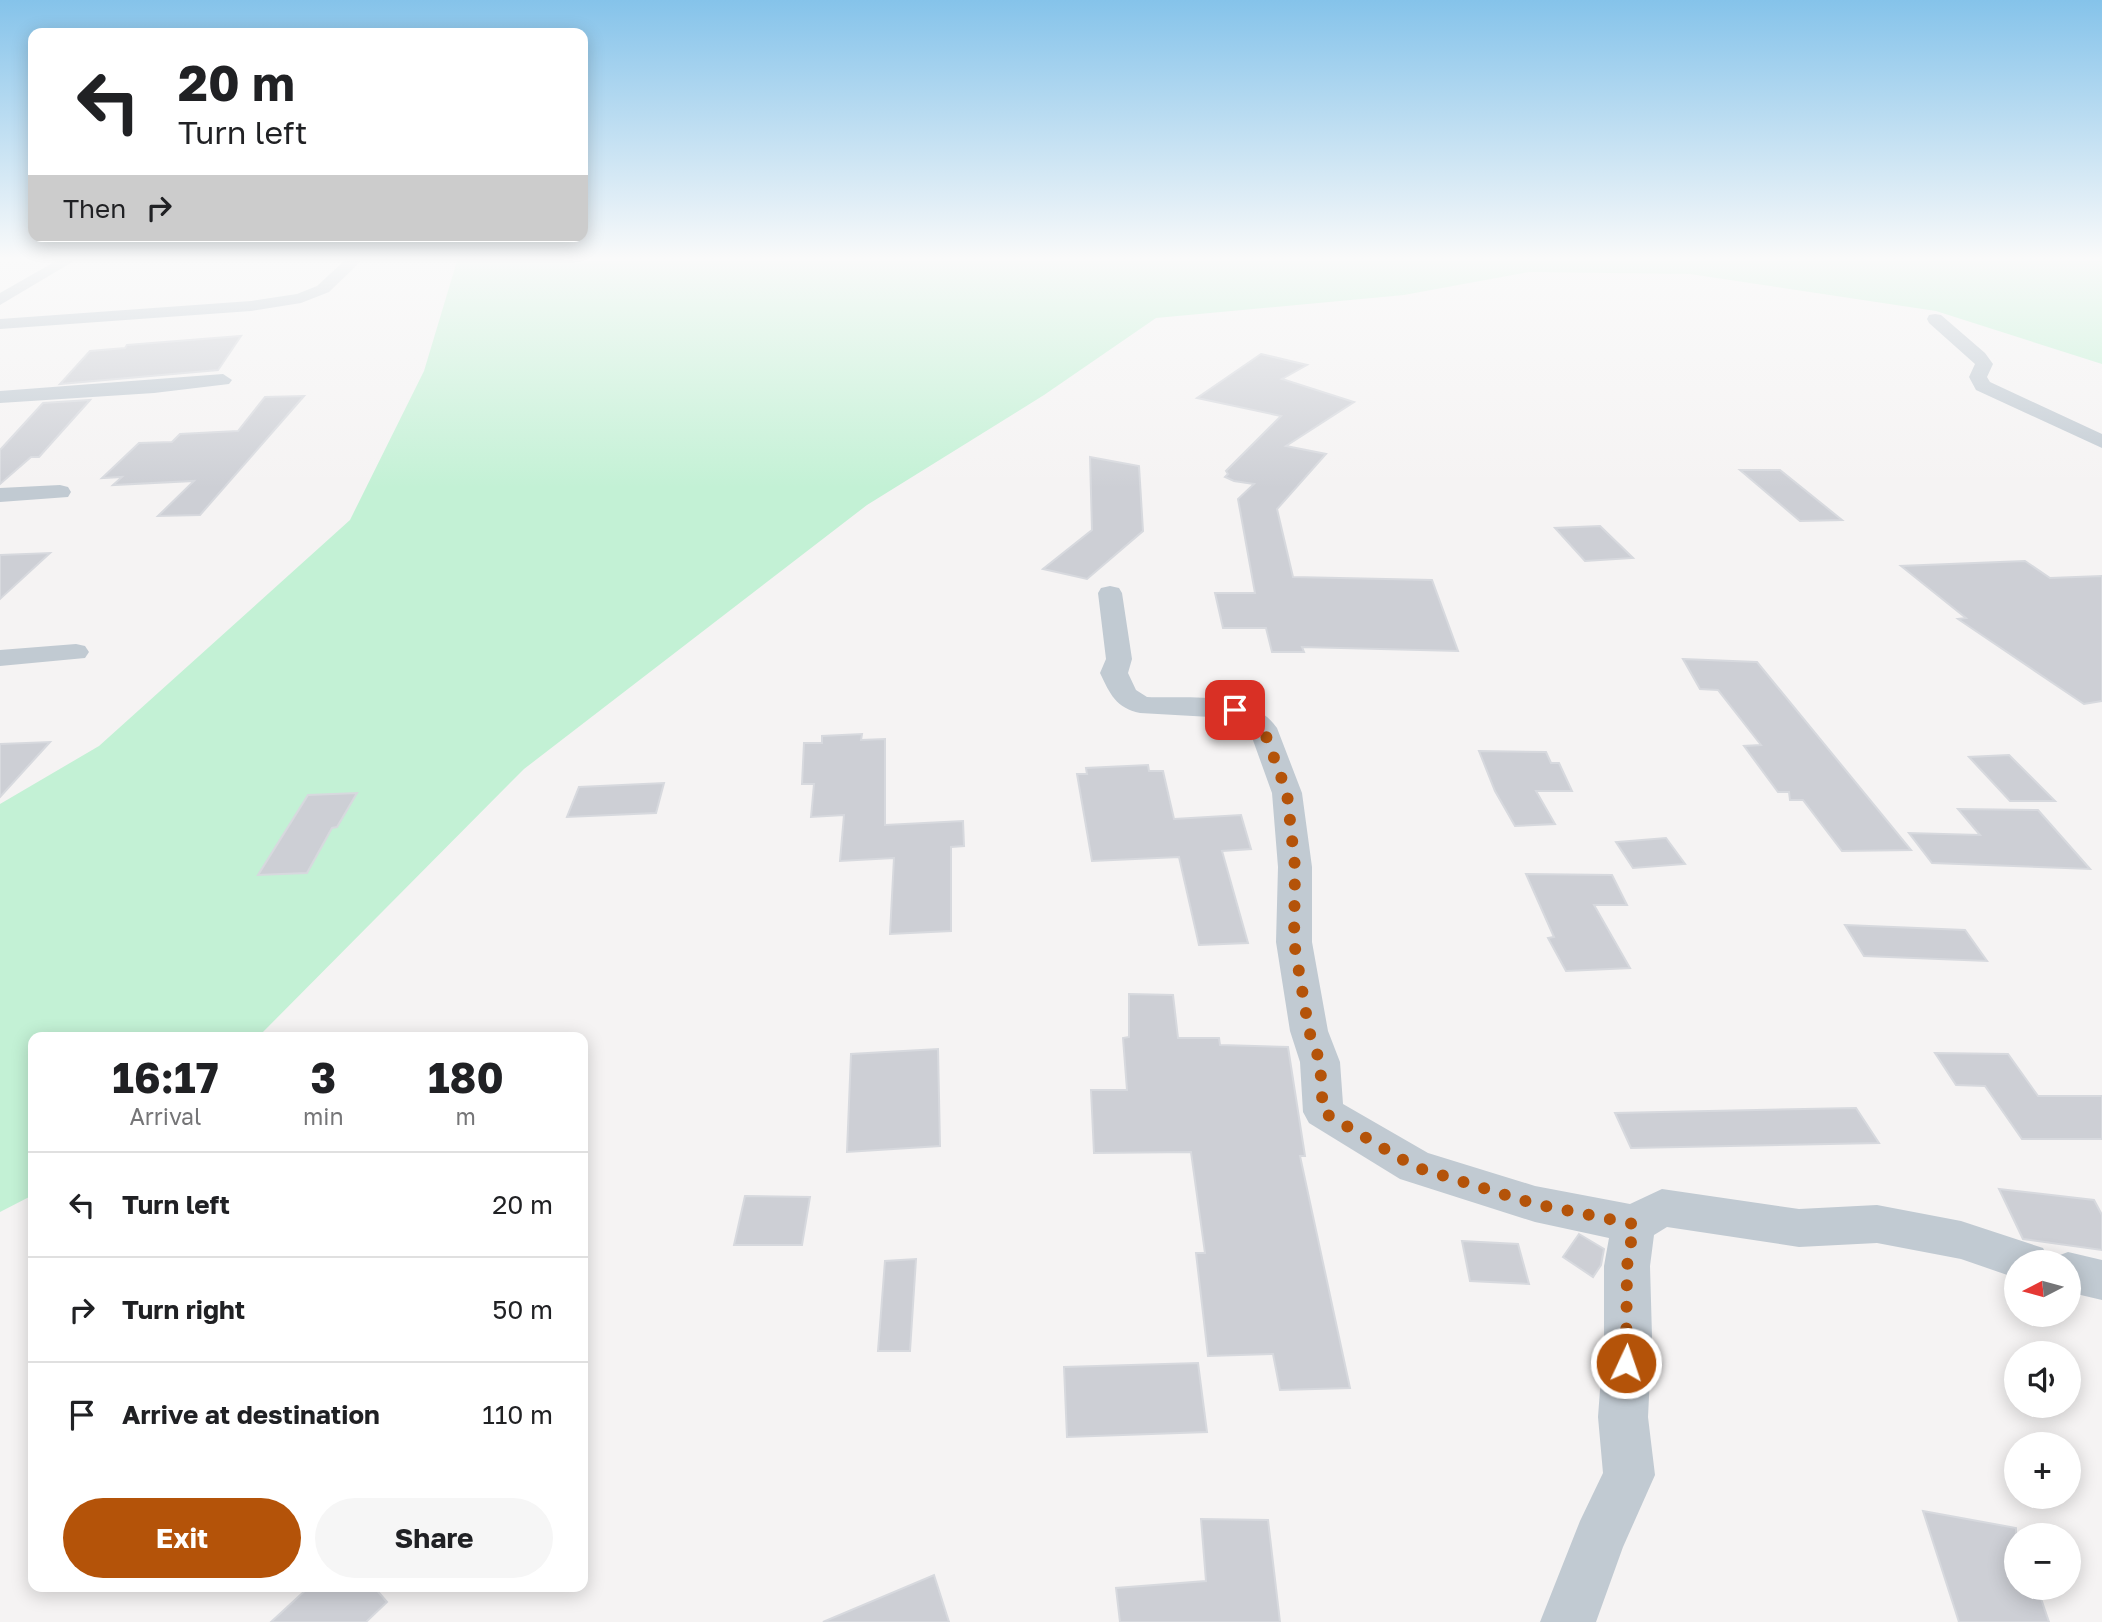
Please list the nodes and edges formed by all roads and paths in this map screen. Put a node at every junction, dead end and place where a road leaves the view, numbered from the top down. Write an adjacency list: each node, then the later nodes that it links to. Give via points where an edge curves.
1 (1956, 337): 4 (street, via 1984,365 1978,377 1983,386)
2 (223, 380): 3 (street)
3 (0, 397)
4 (2102, 442)
5 (60, 492): 6 (street)
6 (0, 495)
7 (1110, 593): 10 (street, via 1119,659 1114,673 1124,695 1140,705 1235,710 1263,728 1287,793 1295,867 1294,942 1309,1031 1320,1062 1323,1112 1415,1167 1535,1204)
8 (76, 652): 9 (street)
9 (0, 658)
10 (1634, 1224): 11 (street, via 1662,1208 1799,1228 1877,1224 1961,1240); 14 (street, via 1627,1266 1623,1417 1629,1475 1599,1539)
11 (2004, 1254)
12 (2081, 1275): 13 (street)
13 (2102, 1280)
14 (1569, 1622)

